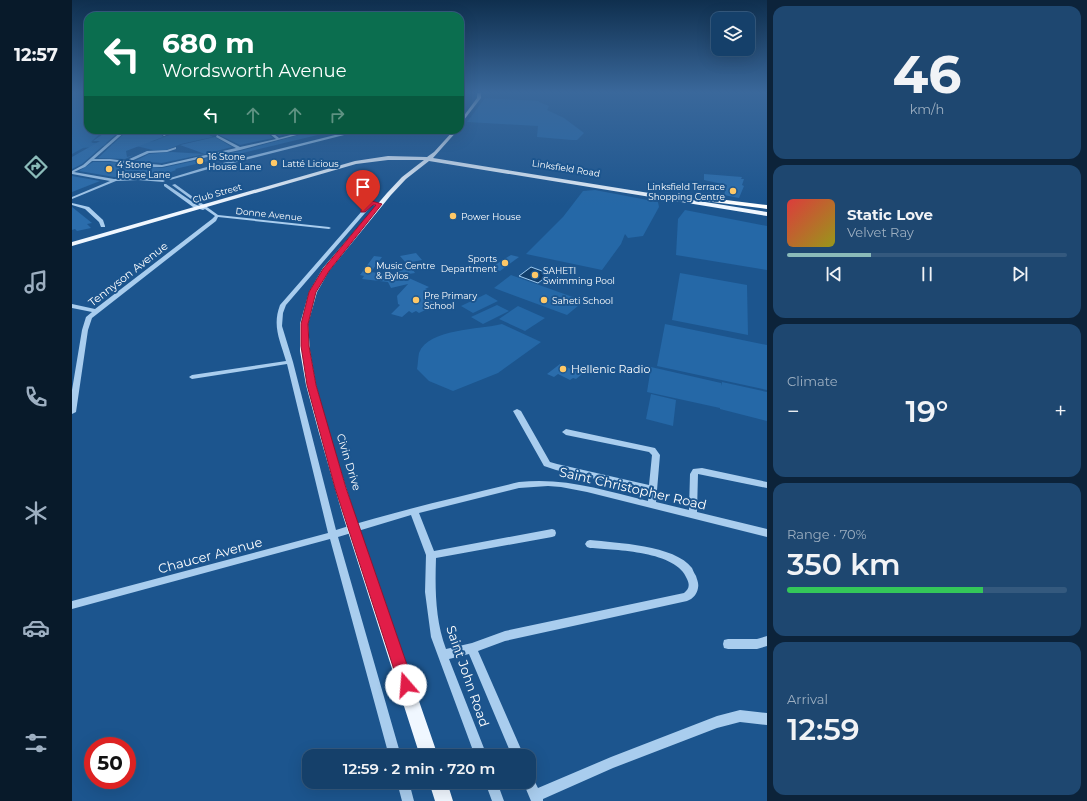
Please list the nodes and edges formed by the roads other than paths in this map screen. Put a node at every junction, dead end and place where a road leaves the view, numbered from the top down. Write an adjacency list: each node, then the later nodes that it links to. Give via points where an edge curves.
1 (121, 134): 14 (street)
2 (272, 134): 8 (street)
3 (296, 134): 8 (street)
4 (343, 134): 24 (street)
5 (448, 134): 11 (main road)
6 (452, 134): 11 (main road)
7 (217, 136): 10 (street)
8 (277, 138): 10 (street)
9 (175, 148): 16 (street, via 148,152)
10 (240, 148): 18 (street)
11 (430, 155): 12 (main road, Linksfield Road); 13 (main road, Linksfield Road); 13 (main road); 17 (main road, Civin Drive); 33 (main road, Civin Drive); 40 (main road, Linksfield Road, via 443,161)
12 (406, 156): 15 (main road, Linksfield Road); 17 (main road, via 414,160)
13 (454, 159): 21 (main road, Linksfield Road)
14 (92, 160): 16 (street); 23 (street)
15 (364, 160): 25 (main road, Club Street); 38 (main road, Club Street)
16 (124, 162): 18 (street)
17 (416, 165): 33 (main road, Civin Drive, via 399,180)
18 (154, 166): 19 (street)
19 (150, 169)
20 (310, 170): 25 (main road)
21 (532, 171): 22 (main road); 35 (main road, Linksfield Road)
22 (550, 172)
23 (72, 173): 27 (street)
24 (186, 174): 26 (street); 31 (street)
25 (304, 175): 38 (main road, Club Street)
26 (169, 179): 31 (street); 32 (street)
27 (115, 180): 29 (street); 34 (street)
28 (150, 180): 29 (street); 30 (street); 32 (street)
29 (125, 181): 30 (street)
30 (146, 183): 32 (street)
31 (178, 183): 32 (street); 38 (street)
32 (163, 184): 38 (street)
33 (389, 194): 37 (main road, Civin Drive)
34 (72, 198)
35 (705, 199): 39 (highway)
36 (72, 204): 42 (street, via 86,207 102,221)
37 (380, 204): 48 (street, via 370,204 283,305 279,326); 58 (main road, Civin Drive, via 320,279 313,292 304,324 311,385)
38 (202, 207): 41 (street); 44 (main road, Club Street); 45 (main road, Club Street)
39 (767, 208)
40 (767, 214)
41 (216, 216): 43 (street, Donne Avenue); 47 (street, Tennyson Avenue)
42 (103, 226)
43 (329, 228)
44 (72, 240)
45 (72, 244)
46 (72, 306): 47 (street)
47 (96, 310): 51 (street, Tennyson Avenue, via 87,321)
48 (290, 362): 49 (street); 61 (street)
49 (192, 378)
50 (517, 411): 54 (street, via 547,464)
51 (72, 412)
52 (566, 432): 54 (street, via 652,450 656,455)
53 (767, 485): 57 (street, via 696,471)
54 (653, 488): 55 (street)
55 (652, 504): 56 (street, Saint Christopher Road, via 561,484 537,483); 57 (street, Saint Christopher Road)
56 (414, 512): 58 (street, Saint Christopher Road); 63 (street, Saint John Road)
57 (693, 514): 60 (street, Saint Christopher Road)
58 (353, 528): 61 (street, Chaucer Avenue); 71 (main road, Civin Drive)
59 (552, 533): 63 (street)
60 (767, 533)
61 (333, 535): 64 (street, Chaucer Avenue); 70 (street)
62 (590, 544): 67 (street, via 656,553 679,561 690,571 693,580 692,594 505,636)
63 (431, 555): 68 (street, Saint John Road, via 430,602 436,637)
64 (72, 605)
65 (767, 641): 66 (street, via 757,644)
66 (728, 644)
67 (472, 648): 68 (street); 73 (street)
68 (443, 655): 72 (street, Saint John Road)
69 (767, 719): 77 (street, via 740,716 717,722 611,763)
70 (393, 749)
71 (427, 749)
72 (478, 749)
73 (515, 749)
74 (405, 789): 78 (street)
75 (440, 789): 79 (main road)
76 (494, 789): 80 (street)
77 (536, 798)
78 (408, 801)
79 (444, 801)
80 (498, 801)

